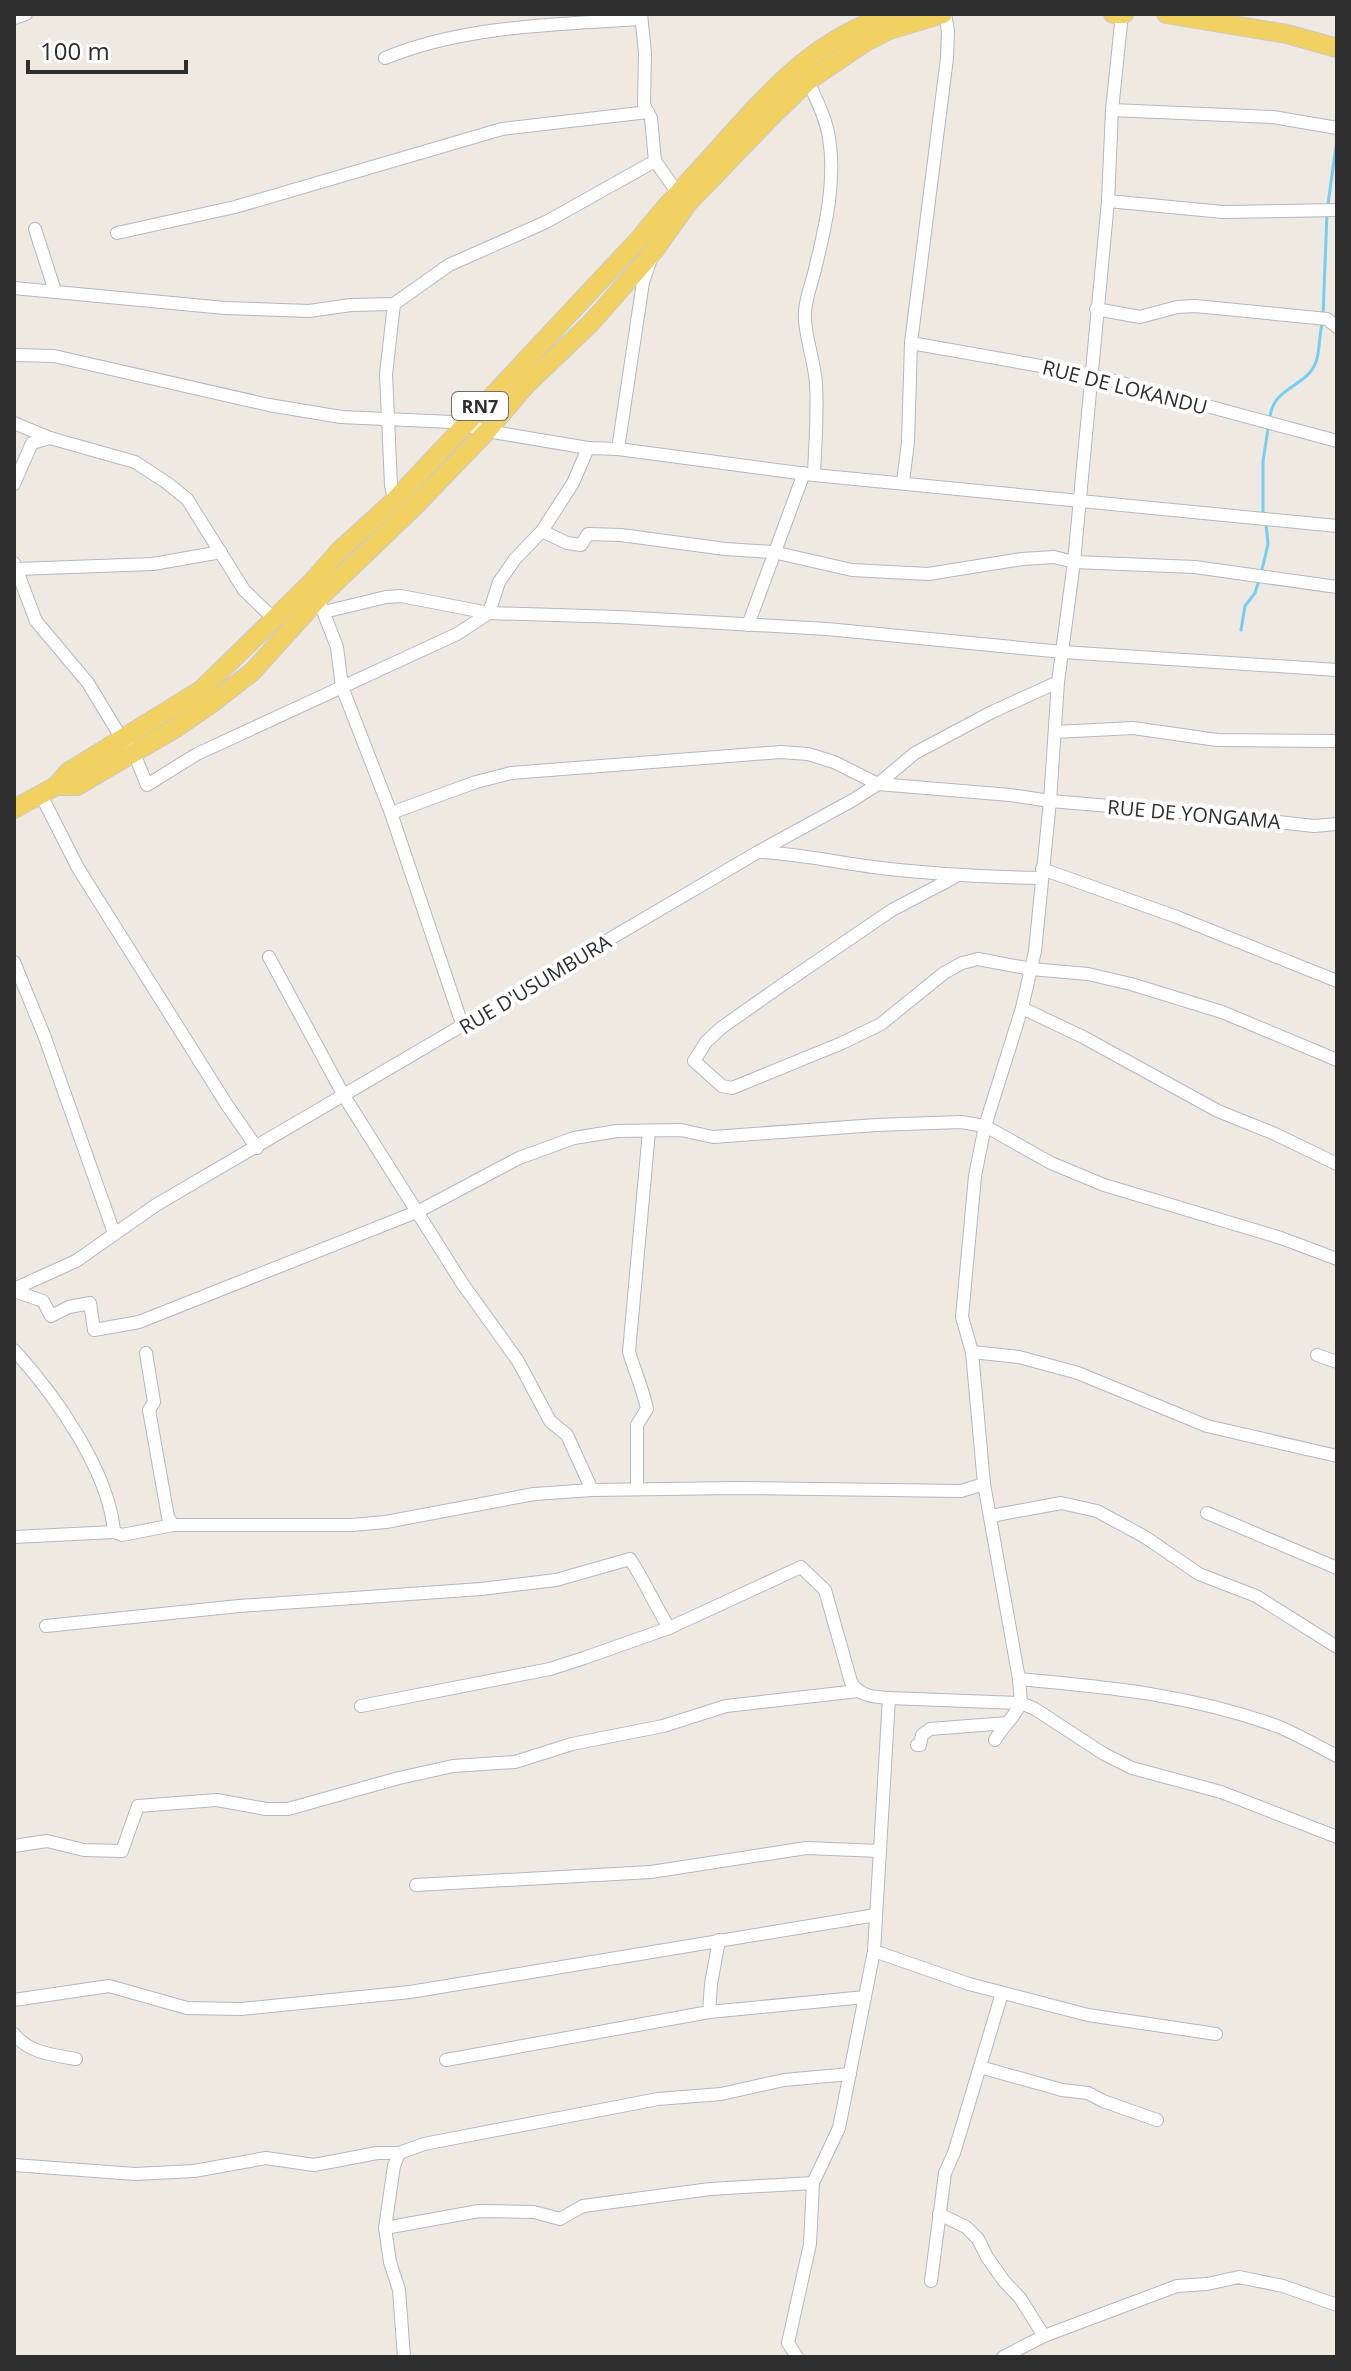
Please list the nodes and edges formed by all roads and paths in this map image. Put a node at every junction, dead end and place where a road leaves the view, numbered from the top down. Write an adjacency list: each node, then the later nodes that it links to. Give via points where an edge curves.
1 (26, 14): 8 (street)
2 (891, 14): 17 (main road, RN7, via 838,37 802,61)
3 (944, 14): 12 (main road, RN7, via 889,30); 29 (street, via 947,58)
4 (1113, 14): 5 (main road)
5 (1123, 14): 13 (street)
6 (1166, 14): 9 (main road)
7 (640, 16): 11 (street, via 490,32 419,44); 14 (street)
8 (14, 18)
9 (1211, 18): 10 (main road)
10 (1337, 48)
11 (385, 58)
12 (808, 81): 17 (main road, RN7); 40 (street, via 830,141 831,168 804,324 816,384)
13 (1112, 110): 15 (street, via 1273,117); 18 (street)
14 (648, 112): 16 (street); 22 (street, via 502,129 235,207)
15 (1337, 128)
16 (655, 161): 17 (street); 26 (street, via 546,222 449,265)
17 (683, 198): 20 (main road, RN7); 23 (main road, RN7)
18 (1108, 201): 19 (street, via 1223,212); 27 (street)
19 (1337, 210)
20 (659, 213): 23 (street); 34 (main road, RN7)
21 (35, 229): 25 (street)
22 (117, 233)
23 (654, 251): 35 (main road, RN7); 39 (street, via 643,282)
24 (14, 288): 25 (street)
25 (55, 291): 26 (street, via 225,308 309,311)
26 (394, 304): 32 (street, via 386,374)
27 (1096, 309): 28 (street, via 1140,317 1195,306 1327,319); 31 (street)
28 (1337, 327)
29 (911, 343): 31 (street, RUE DE LOKANDU); 41 (street)
30 (14, 355): 32 (street, via 54,356 269,405 341,417)
31 (1092, 375): 37 (street, RUE DE LOKANDU); 44 (street)
32 (389, 418): 34 (street); 43 (street)
33 (14, 423): 36 (street)
34 (464, 424): 35 (street); 43 (main road, RN7)
35 (487, 431): 38 (street); 52 (main road, RN7)
36 (50, 438): 42 (street, via 32,443); 47 (street, via 135,462 167,483 187,499)
37 (1337, 441)
38 (588, 448): 39 (street); 46 (street)
39 (618, 449): 40 (street)
40 (809, 474): 41 (street); 48 (street)
41 (903, 482): 44 (street)
42 (14, 484)
43 (394, 501): 52 (main road, RN7, via 339,551)
44 (1079, 501): 45 (street); 49 (street)
45 (1337, 526)
46 (542, 531): 48 (street, via 581,545 588,534 621,535); 53 (street, via 499,582)
47 (221, 552): 50 (street, via 153,564); 54 (street, via 244,590)
48 (773, 552): 49 (street, via 829,566 928,574 1022,559); 55 (street)
49 (1074, 562): 51 (street, via 1195,567); 56 (street)
50 (16, 566): 63 (street, via 36,621 88,683)
51 (1337, 587)
52 (317, 598): 53 (street, via 401,596); 54 (main road, RN7); 59 (street, via 337,647); 60 (main road, RN7, via 252,672)
53 (489, 613): 55 (street); 59 (street, via 457,634)
54 (274, 619): 60 (main road, RN7)
55 (748, 625): 56 (street)
56 (1063, 652): 57 (street); 58 (street)
57 (1337, 670)
58 (1058, 682): 61 (street); 64 (street, RUE D'USUMBURA, via 915,753)
59 (342, 687): 63 (street, via 197,754 147,785); 68 (street)
60 (206, 697): 63 (main road, RN7)
61 (1055, 732): 62 (street, via 1133,728 1217,740); 66 (street)
62 (1337, 741)
63 (127, 745): 65 (main road, RN7, via 68,772)
64 (878, 784): 66 (street, RUE DE YONGAMA); 68 (street, via 834,762 781,752 511,773); 70 (street, RUE D'USUMBURA)
65 (49, 790): 67 (main road, RN7); 83 (street, via 78,868)
66 (1050, 801): 69 (street, RUE DE YONGAMA); 71 (street)
67 (14, 809)
68 (391, 813): 78 (street)
69 (1337, 824)
70 (758, 852): 72 (street); 78 (street, RUE D'USUMBURA)
71 (1042, 874): 72 (street); 75 (street); 76 (street, via 1177,917)
72 (955, 877): 75 (street, via 892,910 721,1028 694,1061 722,1086 732,1088 881,1024 962,963 978,959)
73 (269, 957): 80 (street)
74 (14, 962): 86 (street)
75 (1031, 969): 77 (street); 79 (street, via 1131,984 1222,1012)
76 (1337, 981)
77 (1022, 1008): 81 (street); 84 (street, via 1218,1111)
78 (463, 1027): 80 (street, RUE D'USUMBURA)
79 (1337, 1060)
80 (344, 1096): 83 (street, RUE D'USUMBURA); 85 (street)
81 (985, 1126): 82 (street, via 876,1125 713,1137); 87 (street, via 1104,1185); 90 (street, via 962,1317)
82 (649, 1131): 85 (street, via 574,1138 519,1158); 96 (street, via 629,1352 647,1409 637,1425)
83 (257, 1148): 86 (street, RUE D'USUMBURA)
84 (1337, 1164)
85 (419, 1211): 88 (street, via 139,1322 94,1330 90,1303 51,1316 43,1301); 97 (street, via 518,1361 550,1421 567,1435)
86 (114, 1233): 88 (street, RUE D'USUMBURA, via 76,1261)
87 (1337, 1259)
88 (14, 1290)
89 (14, 1350): 101 (street, via 64,1411 90,1458 113,1514)
90 (972, 1352): 94 (street, via 1019,1357 1078,1373 1207,1426); 95 (street)
91 (146, 1353): 100 (street, via 154,1402 149,1410)
92 (1317, 1355): 93 (street)
93 (1337, 1362)
94 (1337, 1456)
95 (984, 1484): 96 (street, via 961,1491); 99 (street)
96 (637, 1488): 97 (street)
97 (592, 1490): 100 (street, via 534,1494 351,1525)
98 (1207, 1513): 103 (street)
99 (991, 1516): 106 (street, via 1046,1503 1097,1511 1199,1574 1256,1596); 107 (street)
100 (173, 1525): 101 (street)
101 (114, 1532): 102 (street)
102 (14, 1537)
103 (1337, 1568)
104 (46, 1626): 105 (street, via 481,1589 556,1580 630,1559)
105 (669, 1628): 108 (street, via 801,1567 825,1590); 111 (street, via 550,1669)
106 (1337, 1647)
107 (1019, 1679): 110 (street); 115 (street, via 1102,1685 1206,1704 1280,1727)
108 (858, 1691): 109 (street); 117 (street, via 726,1706 515,1762 453,1766 288,1809 217,1800 138,1806 122,1851 84,1850 47,1841)
109 (889, 1698): 110 (street); 118 (street)
110 (1021, 1703): 112 (street); 116 (street, via 1132,1768 1221,1792)
111 (361, 1706)
112 (1008, 1723): 113 (street); 114 (street, via 930,1729)
113 (995, 1740)
114 (917, 1745)
115 (1337, 1756)
116 (1337, 1837)
117 (14, 1846)
118 (880, 1851): 119 (street, via 806,1848 651,1872); 120 (street)
119 (416, 1885)
120 (876, 1915): 121 (street); 122 (street)
121 (719, 1940): 125 (street, via 410,1992 241,2009 187,2008 109,1986); 126 (street)
122 (874, 1951): 123 (street); 124 (street)
123 (1002, 1993): 128 (street, via 1088,2015); 131 (street)
124 (865, 1997): 126 (street); 132 (street)
125 (14, 2000)
126 (709, 2012): 130 (street)
127 (14, 2034): 129 (street, via 43,2054)
128 (1216, 2034)
129 (76, 2059)
130 (446, 2060)
131 (980, 2067): 133 (street, via 1088,2093); 137 (street, via 945,2173)
132 (850, 2074): 134 (street, via 658,2099); 136 (street, via 839,2128)
133 (1157, 2120)
134 (399, 2153): 135 (street, via 314,2165 266,2158 194,2171 135,2174); 138 (street)
135 (14, 2165)
136 (813, 2183): 138 (street, via 710,2189 583,2206 560,2219 534,2212 479,2211); 143 (street, via 810,2244 788,2343)
137 (939, 2214): 139 (street); 141 (street, via 978,2239)
138 (385, 2228): 142 (street, via 399,2290)
139 (931, 2281)
140 (1337, 2305): 141 (street, via 1239,2277 1177,2286)
141 (1044, 2336): 144 (street)
142 (404, 2357)
143 (797, 2357)
144 (1003, 2357)

